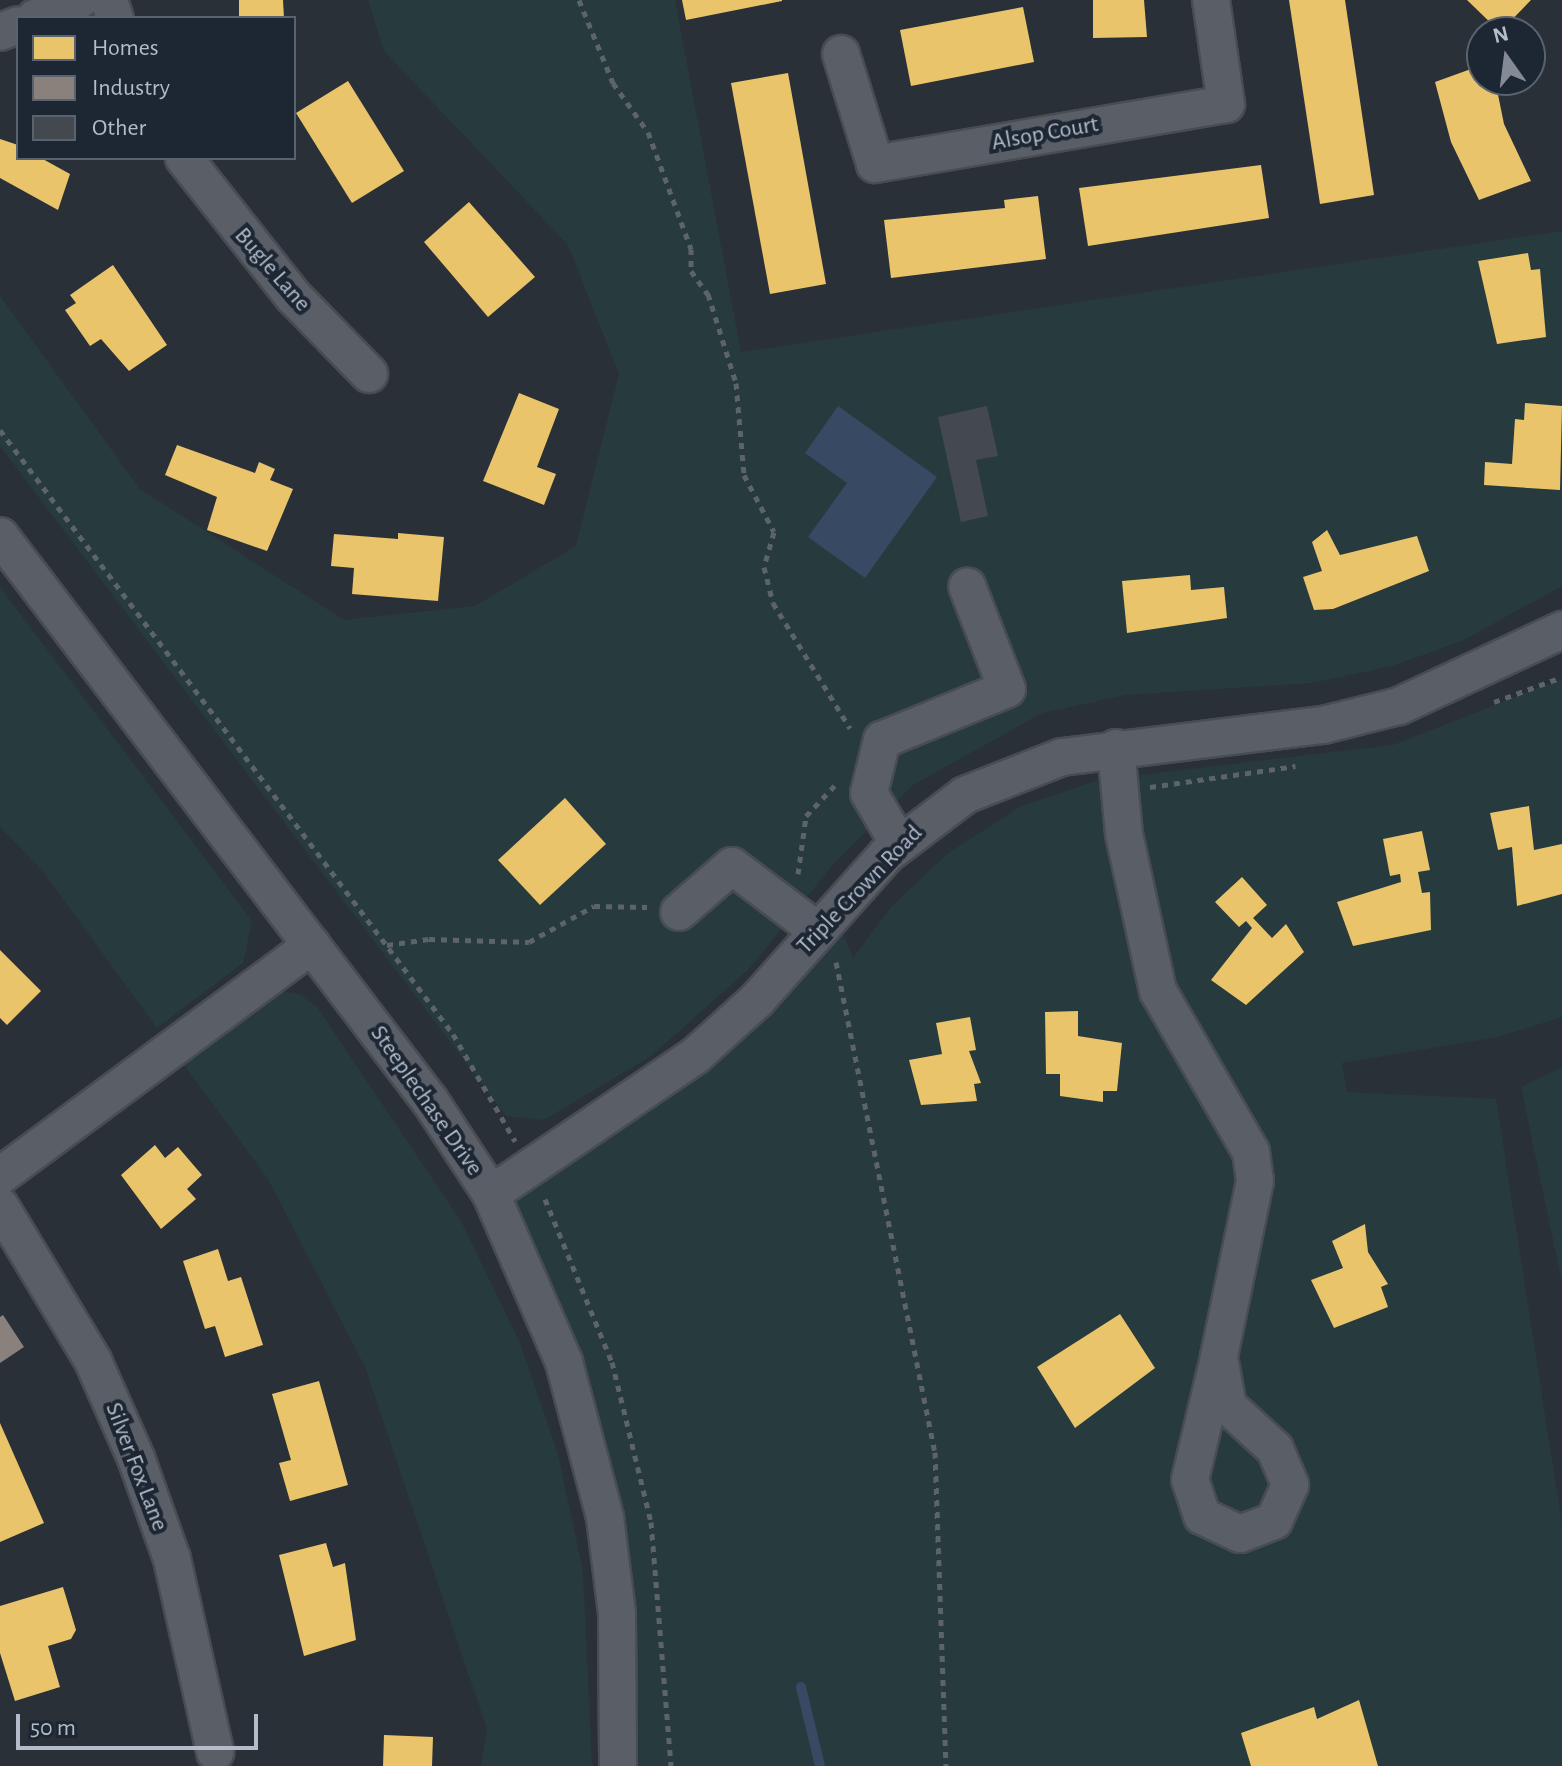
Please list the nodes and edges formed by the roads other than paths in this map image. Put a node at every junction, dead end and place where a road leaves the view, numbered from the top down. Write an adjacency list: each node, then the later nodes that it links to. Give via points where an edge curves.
1 (80, 0): 3 (street)
2 (1211, 0): 4 (street, Alsop Court, via 1226,104 875,164)
3 (40, 16)
4 (841, 54)
5 (186, 160): 6 (street, Bugle Lane, via 293,296)
6 (369, 374)
7 (0, 536): 14 (street, Steeplechase Drive)
8 (967, 586): 11 (street, via 1007,689 882,740 869,793)
9 (1562, 630): 10 (street, Triple Crown Road, via 1399,706 1323,725)
10 (1116, 748): 11 (street, Triple Crown Road, via 1014,771 965,795); 18 (street, via 1158,991 1251,1152 1255,1181)
11 (899, 844): 13 (street, Triple Crown Road)
12 (679, 912): 13 (street, via 732,866)
13 (820, 929): 16 (street, Triple Crown Road, via 695,1056 619,1113)
14 (312, 945): 15 (street); 16 (street, Steeplechase Drive)
15 (0, 1176)
16 (491, 1194): 20 (street, Steeplechase Drive, via 564,1362 605,1517 617,1614)
17 (0, 1206): 19 (street, Silver Fox Lane, via 86,1348 136,1458 172,1559)
18 (1219, 1357)
19 (215, 1752)
20 (618, 1766)

